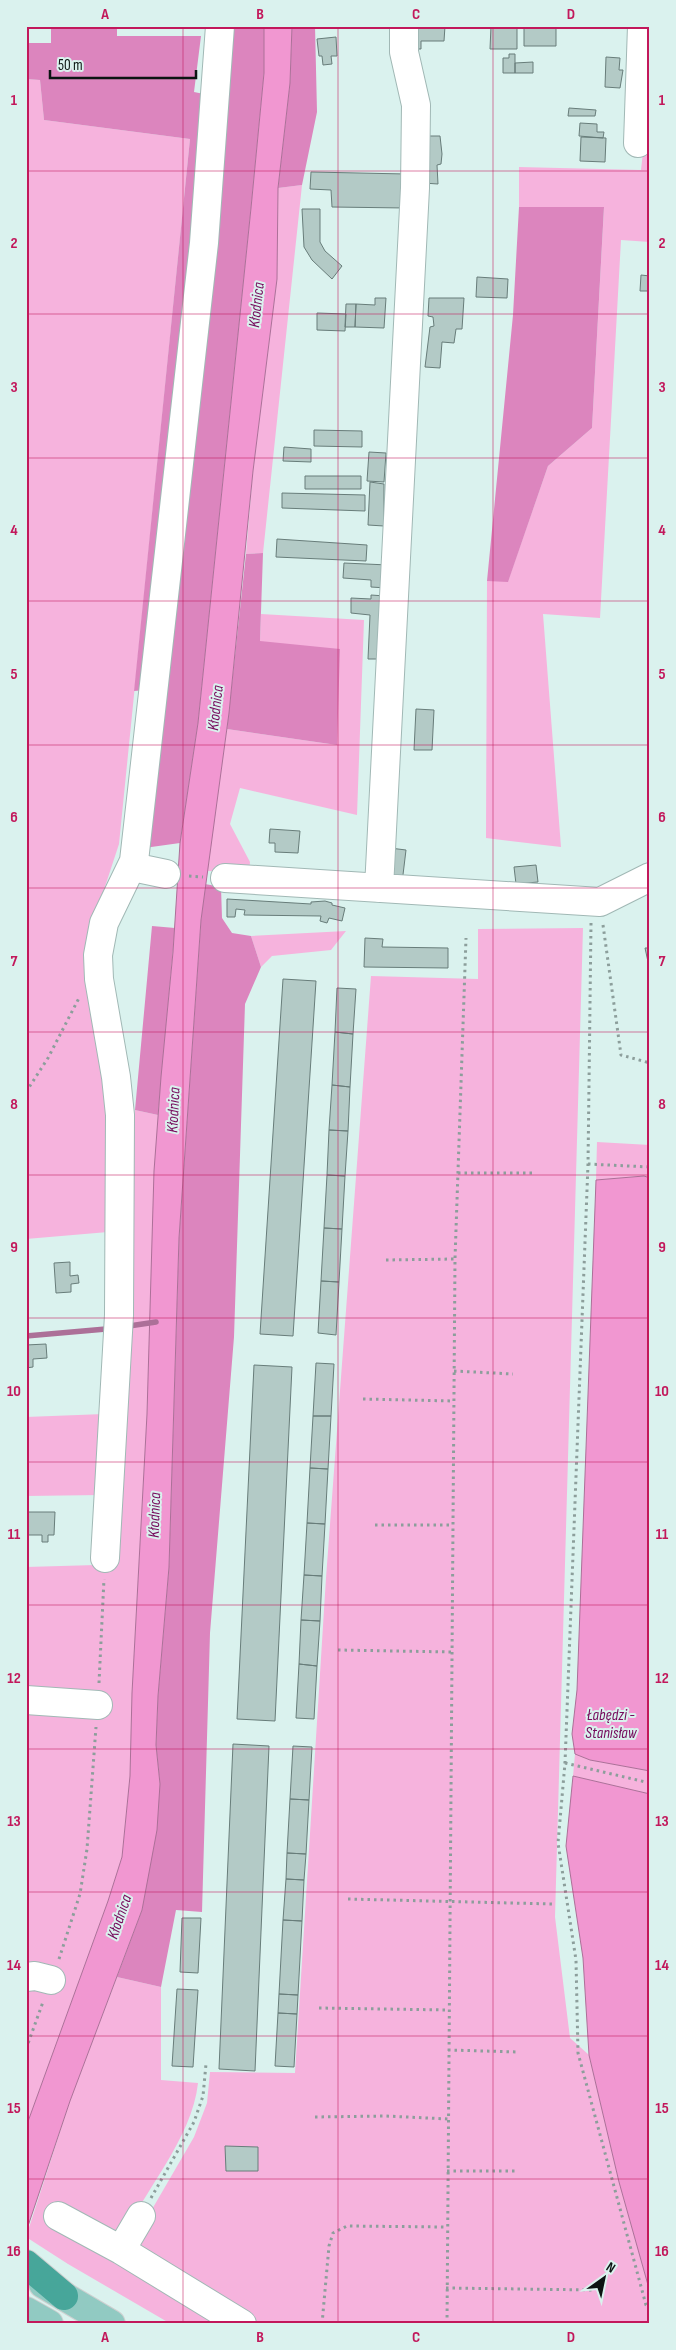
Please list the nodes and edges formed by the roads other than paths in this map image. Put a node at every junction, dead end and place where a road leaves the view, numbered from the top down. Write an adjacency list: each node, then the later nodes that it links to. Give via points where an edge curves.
1 (220, 26): 6 (street, via 204,243)
2 (404, 26): 10 (street, via 404,52 416,105 415,188)
3 (642, 26): 4 (street)
4 (645, 75): 5 (street)
5 (638, 143)
6 (134, 861): 7 (street, via 142,869); 11 (street, via 104,923 98,955 120,1115 119,1315)
7 (166, 874)
8 (650, 877): 10 (street, via 596,902)
9 (225, 878): 10 (street)
10 (380, 888)
11 (105, 1558)
12 (26, 1700): 13 (street)
13 (98, 1705)
14 (58, 2216): 16 (street)
15 (141, 2216): 16 (street)
16 (121, 2250): 23 (street)
17 (26, 2264): 19 (highway)
18 (26, 2275): 19 (main road)
19 (64, 2296): 22 (main road)
20 (26, 2311): 21 (main road)
21 (49, 2324)
22 (111, 2324)
23 (242, 2324)

